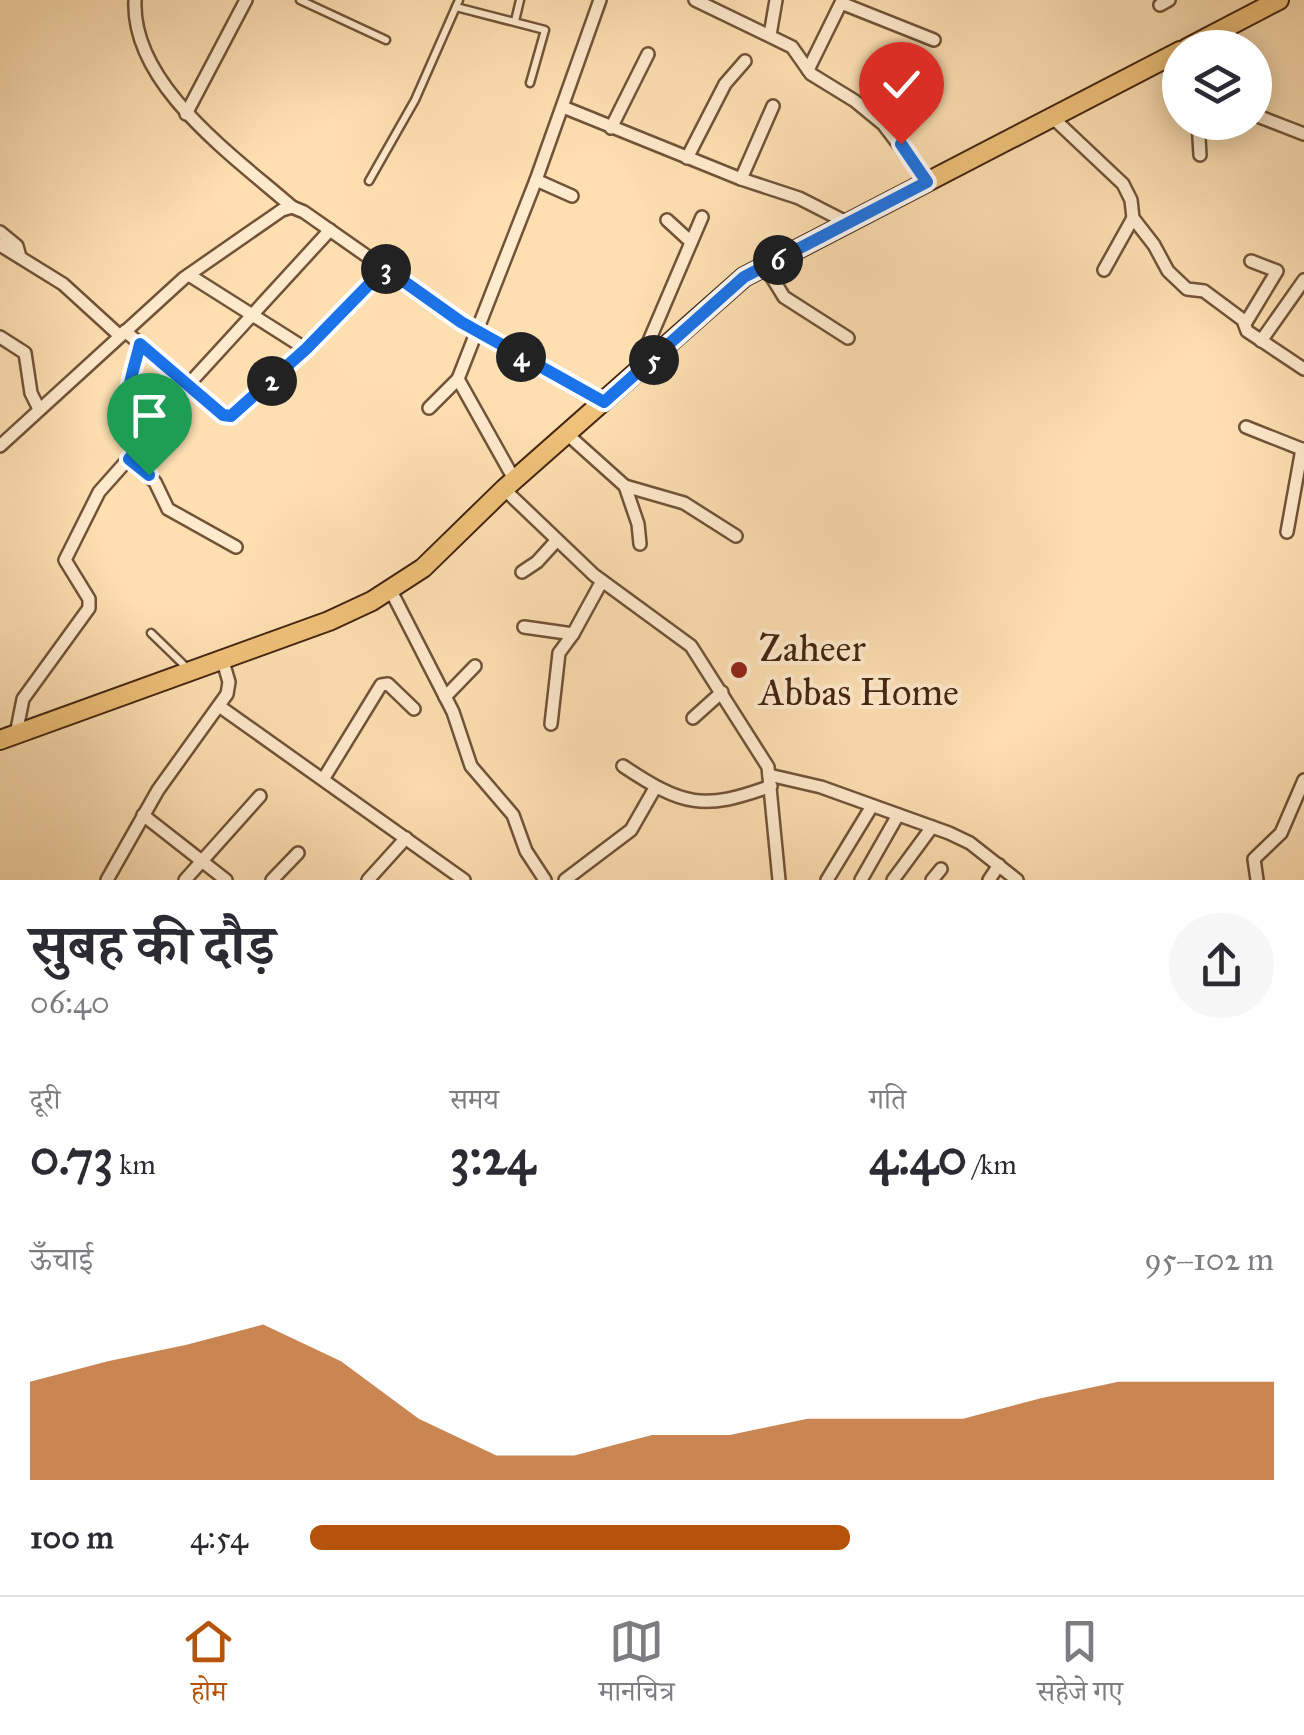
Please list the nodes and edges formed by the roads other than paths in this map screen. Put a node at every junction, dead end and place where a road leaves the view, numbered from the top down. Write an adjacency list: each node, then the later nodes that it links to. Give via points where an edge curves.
1 (135, 0): 23 (street, via 140,42)
2 (246, 0): 23 (street)
3 (300, 0): 14 (lane)
4 (520, 0): 11 (lane)
5 (600, 0): 22 (street)
6 (696, 0): 13 (street)
7 (776, 0): 13 (street)
8 (1280, 0): 10 (main road)
9 (458, 3): 11 (lane); 33 (lane)
10 (1257, 5): 12 (main road)
11 (515, 21): 20 (lane, via 546,32)
12 (1217, 30)
13 (770, 36): 19 (street, via 792,47)
14 (386, 40)
15 (934, 40): 19 (street, via 841,2)
16 (648, 54): 26 (street)
17 (1162, 60): 24 (main road)
18 (745, 61): 30 (street, via 725,84)
19 (808, 70): 34 (street, via 883,124)
20 (530, 83)
21 (773, 106): 31 (street)
22 (562, 108): 26 (street); 32 (street)
23 (186, 114): 36 (street)
24 (1052, 118): 34 (main road); 38 (street, via 1123,184)
25 (1272, 122): 27 (street)
26 (612, 128): 30 (street)
27 (1304, 134)
28 (1199, 140): 29 (street)
29 (1200, 155)
30 (686, 158): 31 (street)
31 (741, 179): 40 (street)
32 (536, 180): 35 (street); 54 (street)
33 (369, 182)
34 (927, 182): 40 (main road)
35 (572, 196)
36 (292, 207): 41 (street); 50 (street)
37 (702, 217): 43 (street)
38 (1134, 218): 49 (street); 53 (street, via 1168,272 1187,289 1204,290)
39 (668, 220): 43 (street)
40 (848, 223): 47 (main road)
41 (330, 230): 48 (street); 52 (street)
42 (0, 232): 45 (street)
43 (690, 242): 62 (street)
44 (0, 244): 45 (street)
45 (20, 258): 55 (street)
46 (1250, 261): 53 (street, via 1277,271)
47 (766, 266): 57 (street, via 784,296); 62 (main road, via 744,277)
48 (385, 268): 54 (street); 60 (street)
49 (1104, 270)
50 (189, 274): 52 (street); 55 (street)
51 (1304, 280): 58 (street)
52 (254, 314): 60 (street); 64 (street)
53 (1245, 324): 58 (street)
54 (475, 330): 63 (street); 65 (street)
55 (123, 333): 59 (street); 67 (street)
56 (0, 337): 67 (street, via 25,353)
57 (848, 338)
58 (1261, 341): 61 (street)
59 (140, 344): 64 (street); 72 (street, via 128,406 141,438)
60 (306, 349): 64 (street, via 231,416)
61 (1304, 369)
62 (633, 378): 65 (main road)
63 (458, 379): 66 (street); 73 (street)
64 (188, 385)
65 (604, 402): 69 (main road)
66 (429, 408)
67 (39, 409): 70 (street)
68 (1246, 426): 71 (street)
69 (567, 434): 73 (main road); 74 (street)
70 (0, 446)
71 (1303, 449): 75 (street)
72 (129, 459): 79 (street, via 155,482 168,509); 95 (street, via 99,492 66,554 89,608 23,699)
73 (509, 484): 77 (street); 82 (main road, via 422,568)
74 (625, 486): 76 (street, via 684,502); 78 (street)
75 (1288, 532)
76 (736, 536)
77 (557, 540): 80 (street); 81 (street)
78 (640, 544)
79 (236, 547)
80 (522, 572)
81 (602, 581): 85 (street); 89 (street, via 690,646)
82 (390, 589): 86 (main road, via 328,621); 90 (street)
83 (524, 627): 85 (street)
84 (152, 633): 88 (lane)
85 (573, 634): 94 (street, via 559,653)
86 (222, 658): 88 (main road); 91 (street, via 228,688)
87 (475, 666): 90 (street)
88 (188, 670): 95 (main road)
89 (722, 692): 93 (street); 98 (street)
90 (445, 697): 118 (street, via 471,766 514,816)
91 (219, 706): 97 (street); 105 (street)
92 (414, 708): 97 (street, via 381,685)
93 (693, 718)
94 (551, 724)
95 (8, 737)
96 (623, 766): 100 (street)
97 (324, 778): 107 (street)
98 (770, 780): 100 (street, via 717,803); 103 (street, via 821,787); 120 (street)
99 (1304, 780): 101 (street)
100 (656, 788): 119 (street, via 631,830)
101 (1301, 793): 127 (street, via 1282,833 1254,859)
102 (260, 796): 109 (street)
103 (872, 806): 104 (street); 121 (street)
104 (898, 815): 106 (street); 122 (street)
105 (144, 816): 109 (street); 112 (street)
106 (932, 827): 110 (street); 123 (street)
107 (406, 838): 116 (street); 117 (street)
108 (298, 853): 115 (street)
109 (203, 860): 113 (street); 114 (street)
110 (1000, 866): 125 (street); 126 (street)
111 (941, 869): 124 (street)
112 (107, 880)
113 (185, 880)
114 (226, 880)
115 (272, 880)
116 (368, 880)
117 (464, 880)
118 (545, 880)
119 (565, 880)
120 (779, 880)
121 (827, 880)
122 (861, 880)
123 (893, 880)
124 (932, 880)
125 (989, 880)
126 (1017, 880)
127 (1257, 880)

